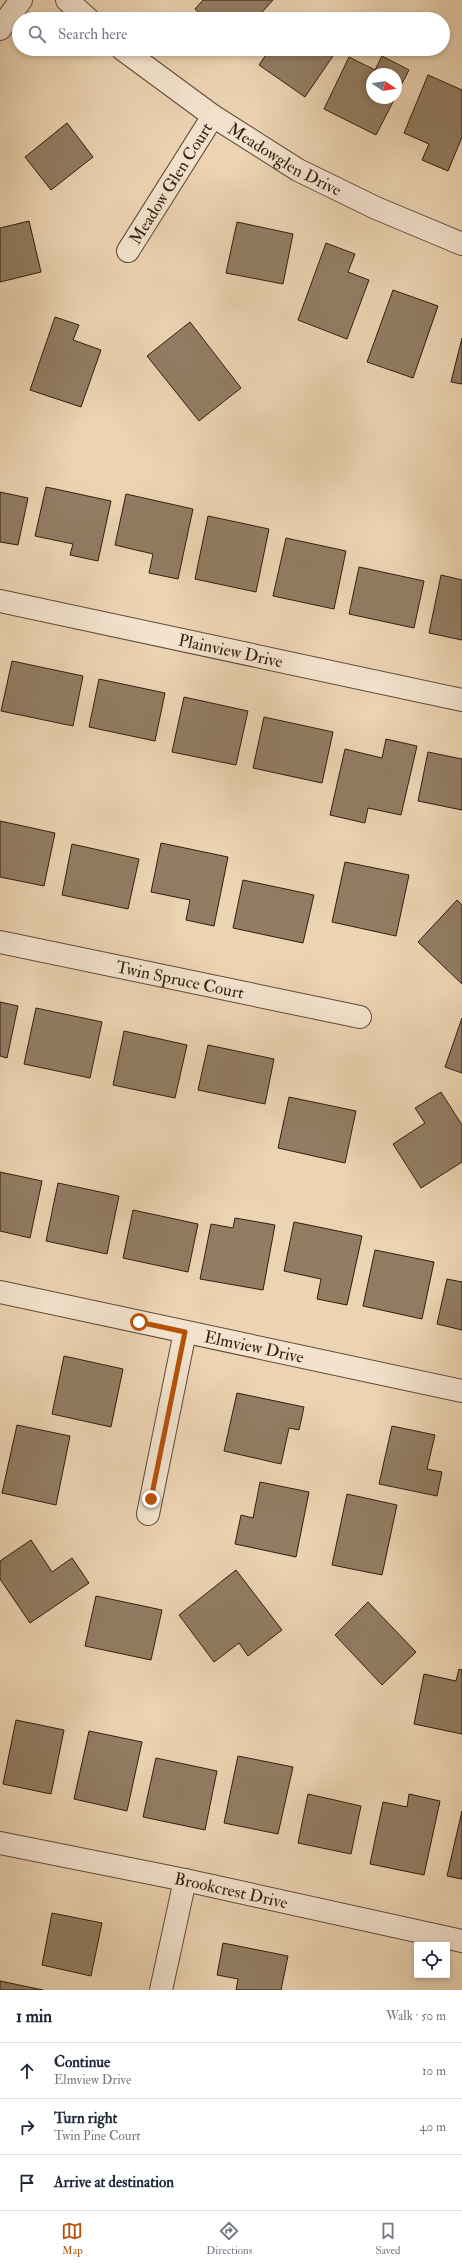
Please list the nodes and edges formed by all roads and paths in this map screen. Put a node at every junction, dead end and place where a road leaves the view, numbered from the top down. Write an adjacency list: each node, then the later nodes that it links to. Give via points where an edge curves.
1 (21, 0): 3 (street)
2 (67, 0): 5 (street)
3 (12, 12)
4 (12, 12): 6 (street)
5 (80, 12)
6 (0, 29)
7 (132, 56): 8 (street, Meadowglen Drive)
8 (213, 116): 9 (street, Meadowglen Drive, via 298,170 376,208); 10 (street, Meadow Glen Court)
9 (462, 244)
10 (128, 251)
11 (0, 600): 12 (street, Plainview Drive)
12 (462, 700)
13 (0, 942): 14 (street, Twin Spruce Court)
14 (360, 1017)
15 (0, 1292): 16 (street, Elmview Drive)
16 (185, 1332): 17 (street, Elmview Drive); 18 (street)
17 (462, 1391)
18 (148, 1514)
19 (0, 1843): 20 (street, Brookcrest Drive)
20 (184, 1880): 21 (street, Brookcrest Drive); 22 (street)
21 (462, 1941)
22 (160, 1990)

